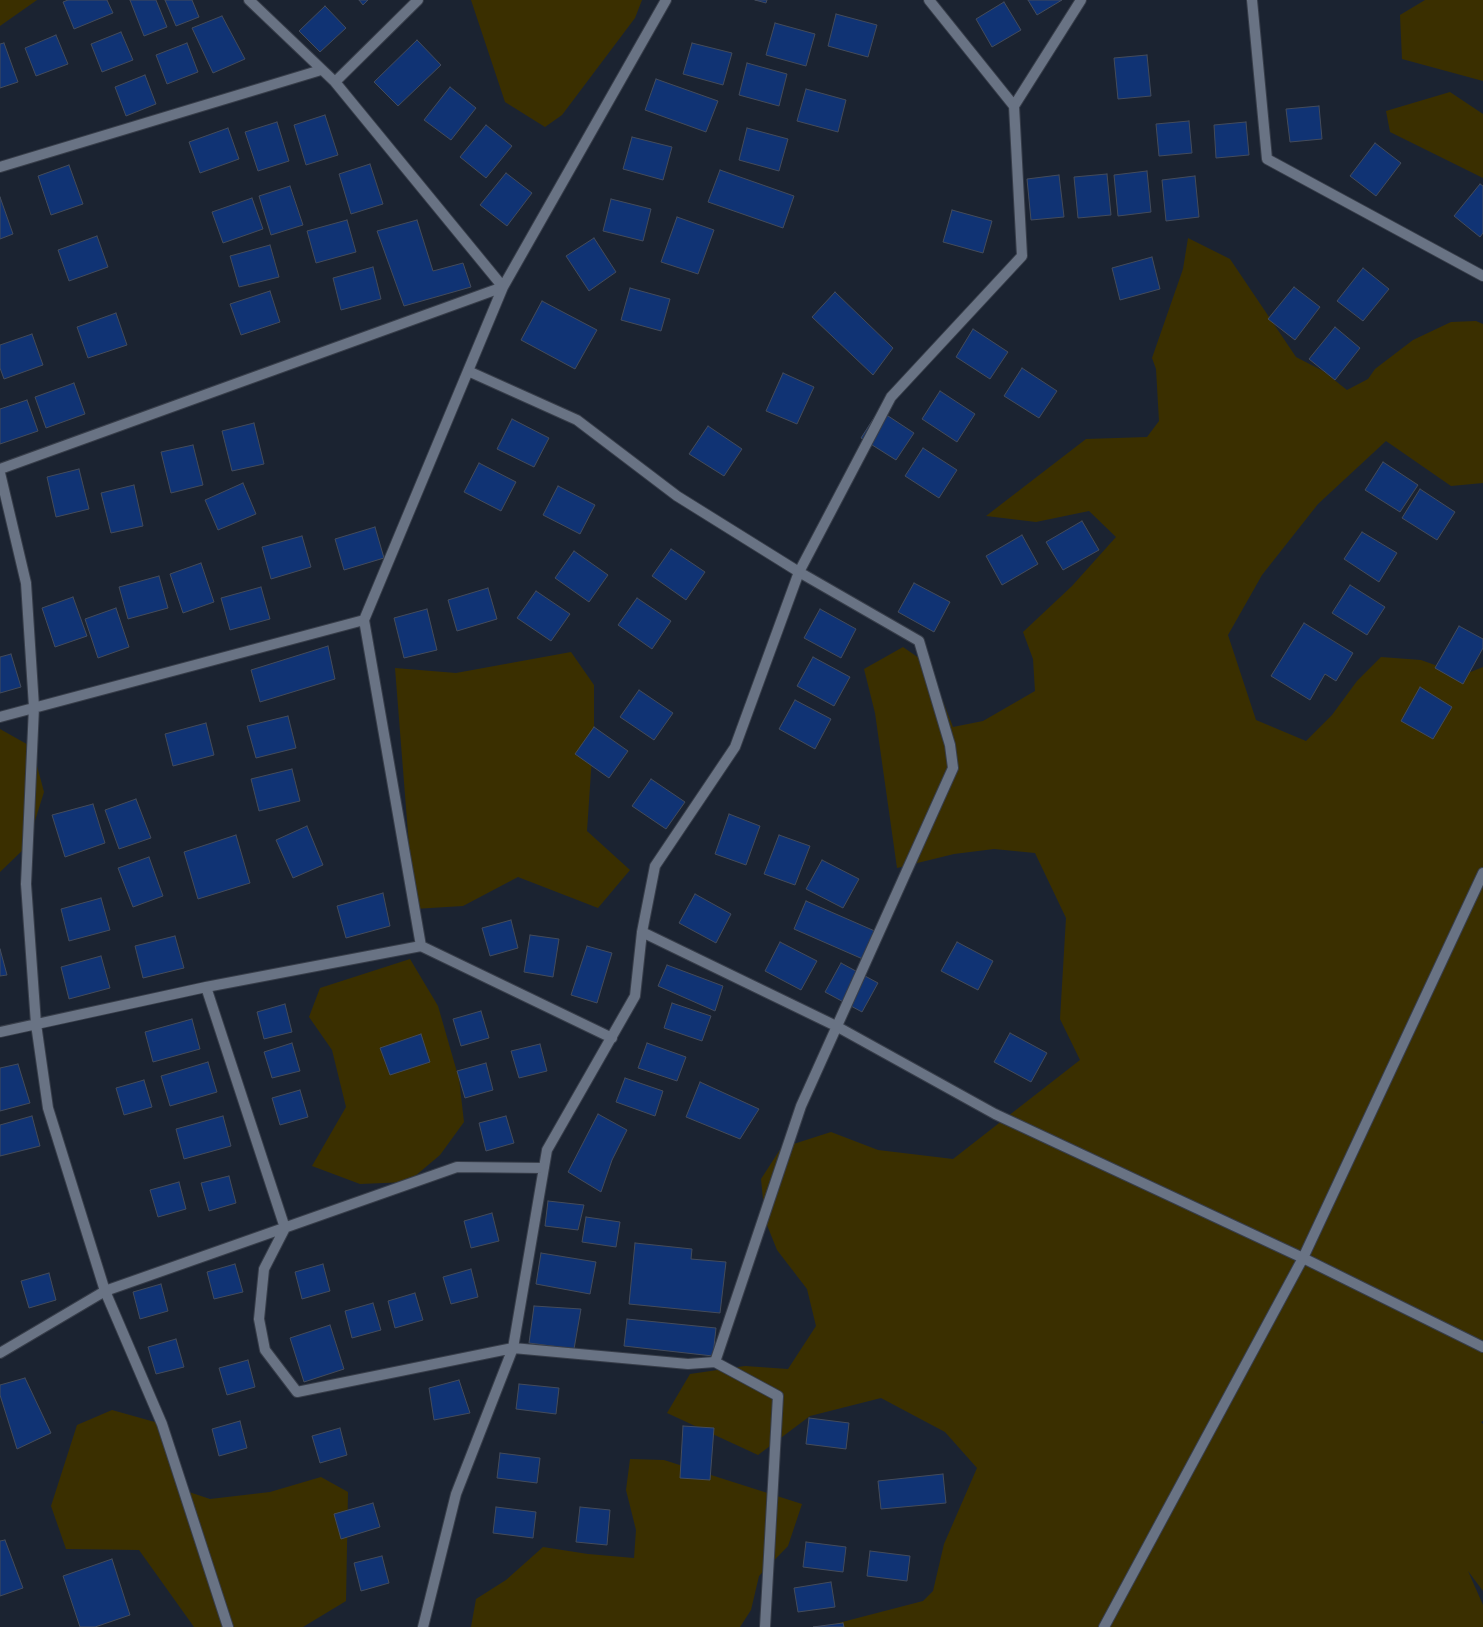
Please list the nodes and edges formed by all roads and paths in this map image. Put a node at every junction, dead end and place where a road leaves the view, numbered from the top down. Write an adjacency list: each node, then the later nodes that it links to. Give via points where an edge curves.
1 (249, 0): 7 (street)
2 (418, 0): 8 (street)
3 (666, 0): 12 (street)
4 (929, 0): 9 (street)
5 (1081, 0): 9 (street)
6 (1252, 0): 11 (street, via 1268,159)
7 (321, 70): 8 (street); 10 (street)
8 (335, 82): 12 (street)
9 (1014, 106): 16 (street, via 1022,256 891,397)
10 (0, 166)
11 (1483, 276)
12 (502, 288): 13 (street); 14 (street)
13 (468, 370): 16 (street, via 577,420 677,496); 17 (street)
14 (0, 469)
15 (0, 473): 18 (street, via 26,583)
16 (799, 572): 21 (street, via 735,747 655,866); 25 (street, via 919,641 950,745 953,768)
17 (364, 620): 18 (street); 22 (street)
18 (34, 707): 19 (street); 24 (street, via 26,884)
19 (0, 717)
20 (1483, 873): 30 (street)
21 (642, 932): 25 (street); 27 (street, via 636,996)
22 (421, 946): 23 (street); 27 (street)
23 (206, 987): 24 (street); 29 (street)
24 (36, 1024): 26 (street); 31 (street, via 48,1108)
25 (836, 1026): 30 (street, via 996,1114); 35 (street, via 800,1106)
26 (0, 1032)
27 (612, 1038): 28 (street, via 547,1150)
28 (544, 1168): 29 (street, via 457,1167); 33 (street)
29 (285, 1228): 31 (street); 33 (street, via 264,1269 259,1319 265,1350 297,1392)
30 (1303, 1258): 32 (street); 39 (street)
31 (105, 1291): 34 (street); 36 (street, via 162,1424)
32 (1483, 1347)
33 (513, 1348): 35 (street, via 688,1364); 37 (street, via 456,1494)
34 (0, 1353)
35 (715, 1362): 38 (street, via 778,1396)
36 (228, 1627)
37 (423, 1627)
38 (765, 1627)
39 (1104, 1627)

